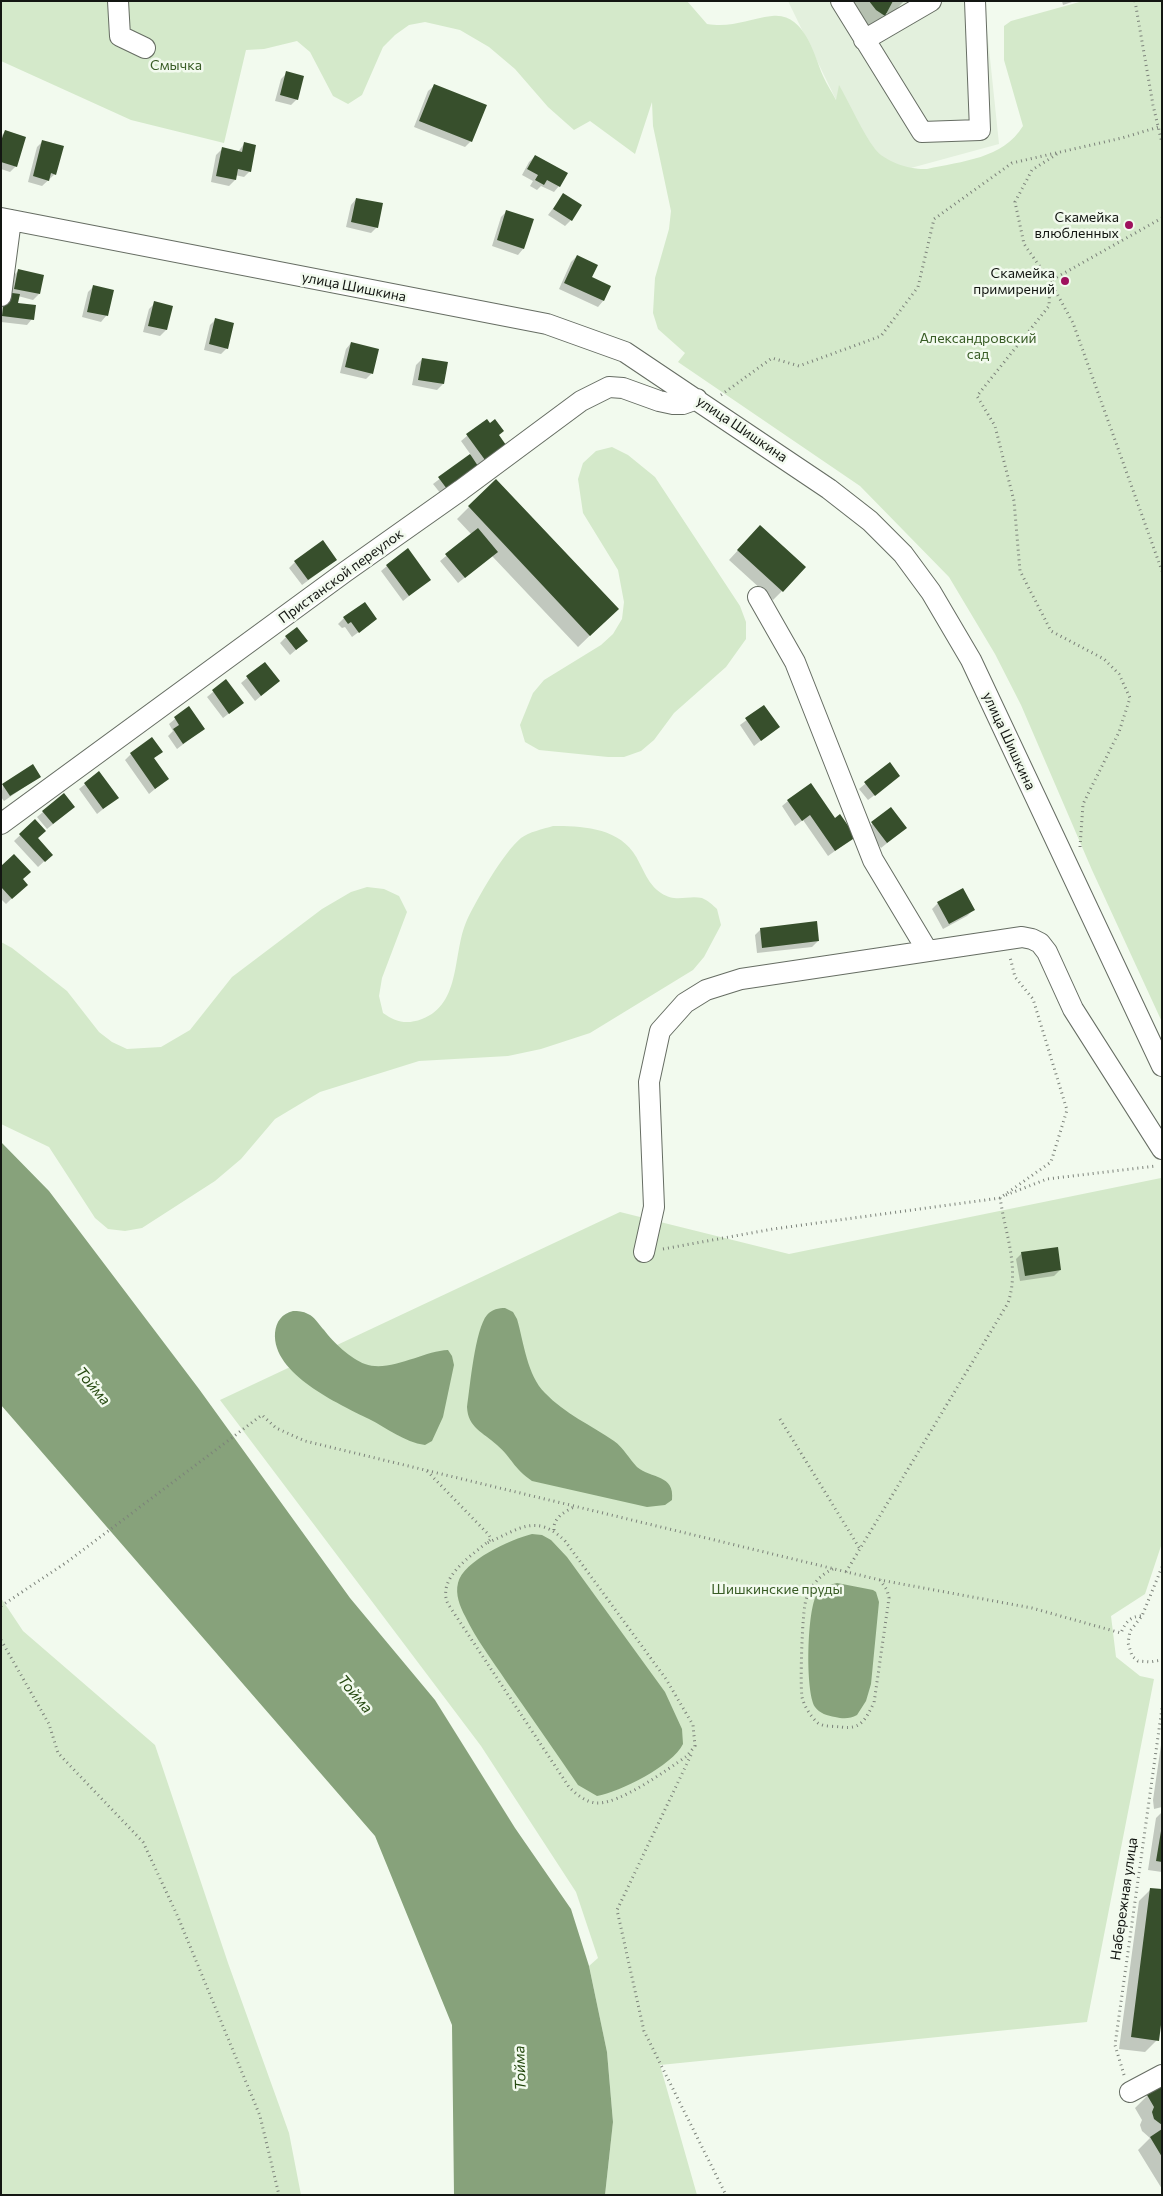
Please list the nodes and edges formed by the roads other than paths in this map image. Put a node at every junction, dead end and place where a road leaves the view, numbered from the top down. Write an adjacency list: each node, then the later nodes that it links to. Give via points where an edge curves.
1 (118, 1): 6 (street, via 120,36)
2 (841, 1): 5 (street)
3 (931, 1): 5 (street)
4 (975, 1): 5 (street, via 980,130 922,132)
5 (864, 40)
6 (145, 48)
7 (6, 219): 8 (street); 9 (street, улица Шишкина, via 547,324 625,352)
8 (1, 296)
9 (697, 399): 11 (street, Пристанской переулок, via 673,404 623,388 609,387 588,396); 13 (street, улица Шишкина, via 829,489 870,521 903,554 931,592 971,660)
10 (758, 597): 12 (street, via 795,662 873,860)
11 (1, 824)
12 (927, 950): 14 (street, via 1022,936 1040,943 1072,1009); 15 (street, via 741,979 706,990 685,1003 660,1031 649,1082 654,1207)
13 (1162, 1066)
14 (1162, 1149)
15 (644, 1252)
16 (1162, 2075): 17 (street)
17 (1130, 2092)

